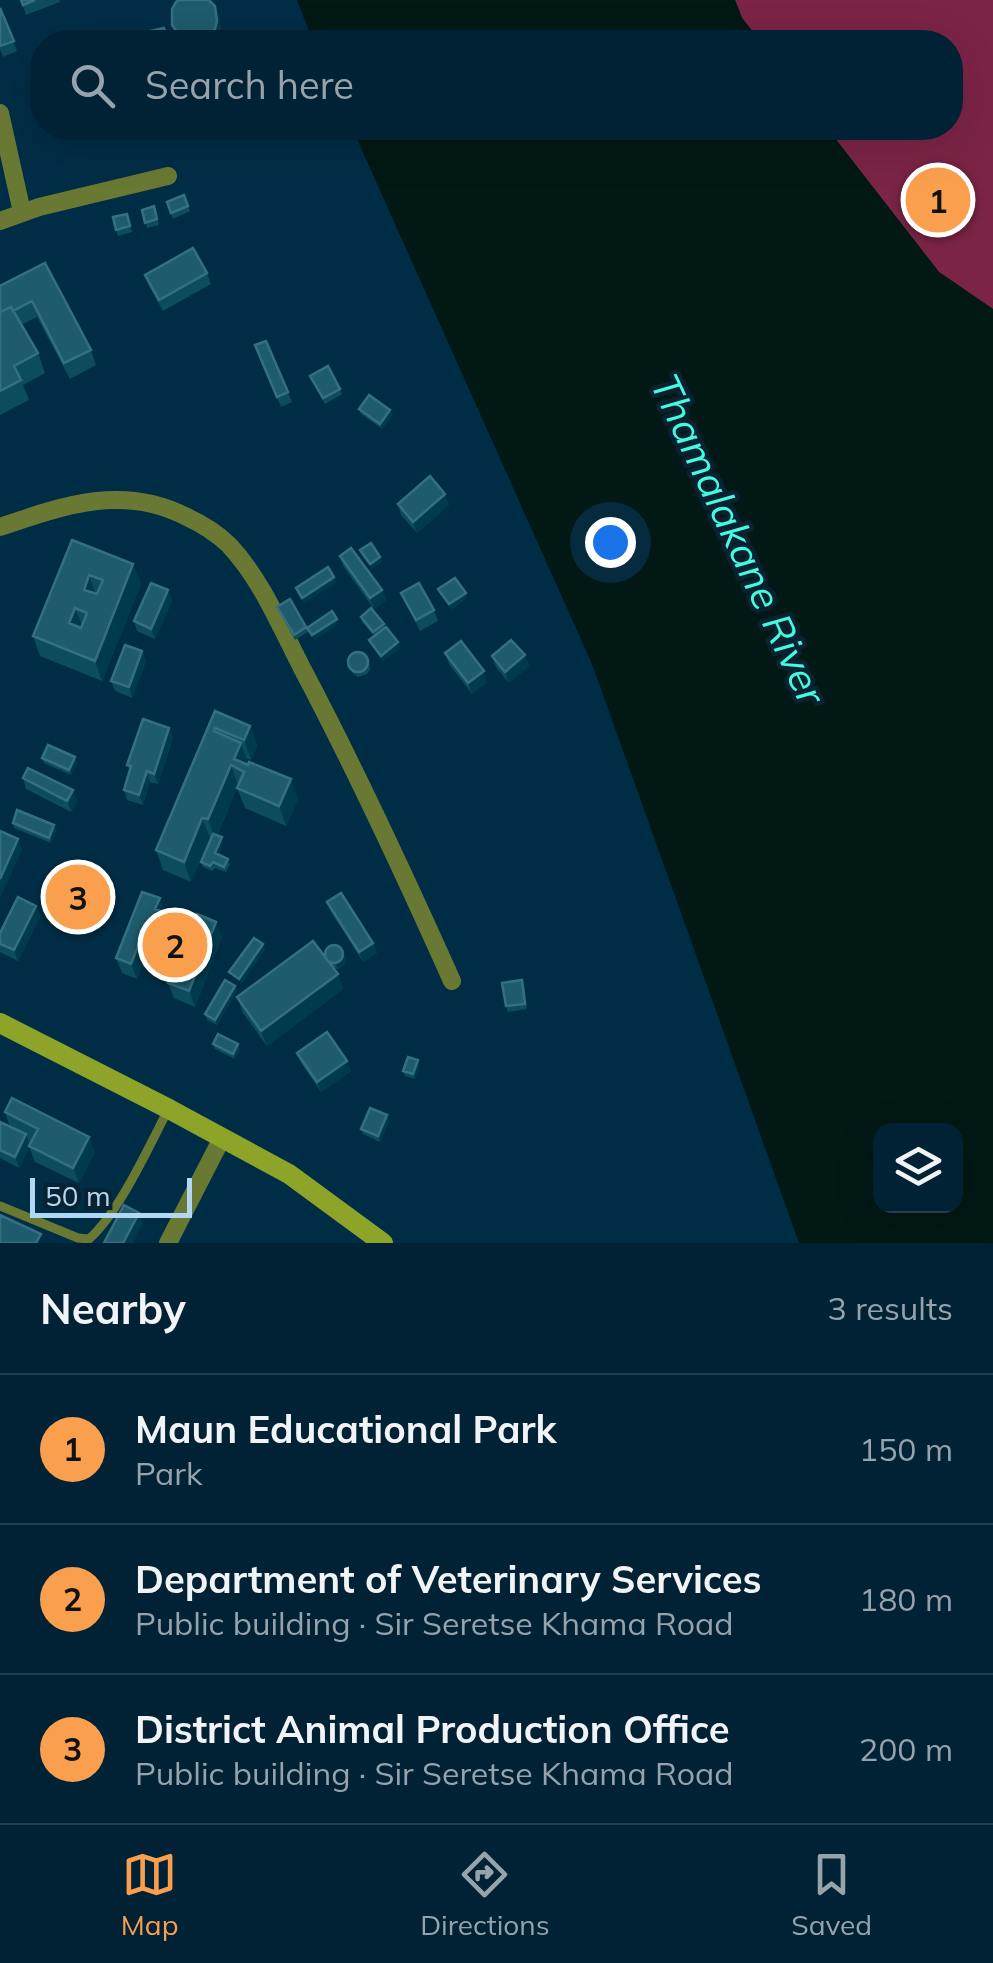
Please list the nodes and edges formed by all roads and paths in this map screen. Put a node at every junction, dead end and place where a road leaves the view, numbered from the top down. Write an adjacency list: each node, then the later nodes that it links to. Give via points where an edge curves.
1 (0, 113): 3 (street)
2 (168, 176): 3 (street)
3 (22, 212): 4 (street)
4 (0, 221)
5 (0, 526): 6 (street, via 86,500 124,499 185,515 228,544 258,583 335,731)
6 (452, 981)
7 (0, 1023): 8 (main road)
8 (169, 1109): 9 (main road); 10 (lane, via 130,1182 89,1239)
9 (222, 1138): 11 (street); 12 (main road, via 289,1174)
10 (0, 1206)
11 (168, 1243)
12 (383, 1243)

